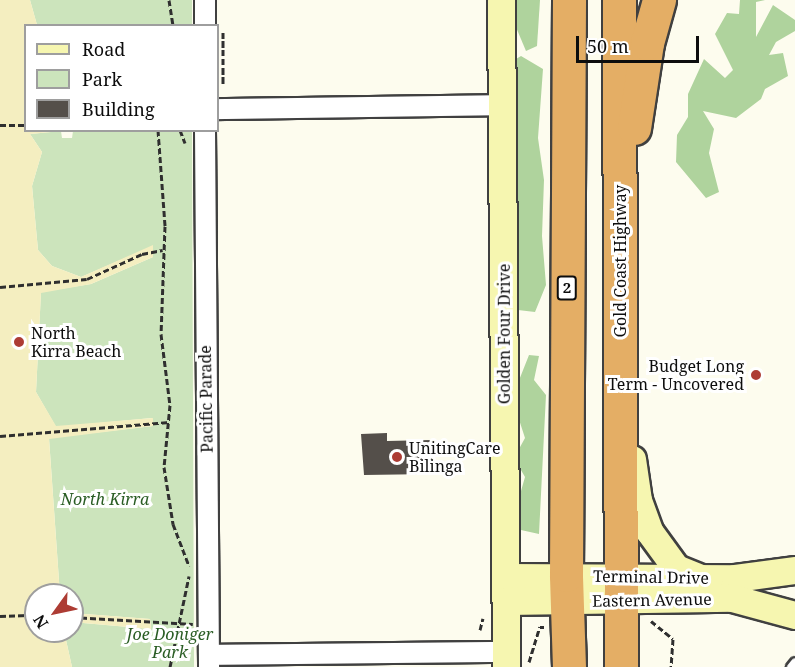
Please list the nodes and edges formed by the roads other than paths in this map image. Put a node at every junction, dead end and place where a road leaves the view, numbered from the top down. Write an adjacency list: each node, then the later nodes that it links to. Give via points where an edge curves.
1 (204, 0): 6 (street)
2 (501, 0): 7 (street, Golden Four Drive)
3 (569, 0): 14 (highway, 2)
4 (619, 0): 10 (highway, Gold Coast Highway, via 616,124)
5 (659, 0): 10 (highway, via 645,53)
6 (214, 23)
7 (502, 105): 8 (street); 15 (street, Golden Four Drive)
8 (219, 109)
9 (205, 132): 19 (street, Pacific Parade)
10 (622, 211): 11 (highway, Gold Coast Highway)
11 (620, 411): 13 (street, via 638,500 649,531 676,568); 16 (highway, Gold Coast Highway)
12 (795, 570): 13 (street, Terminal Drive)
13 (703, 578): 16 (street, Terminal Drive)
14 (566, 588): 15 (street, Terminal Drive); 16 (street, Terminal Drive); 21 (highway, 2)
15 (506, 589): 18 (street, Golden Four Drive)
16 (626, 599): 17 (street, Eastern Avenue, via 732,598); 22 (highway, Gold Coast Highway)
17 (795, 615)
18 (506, 660): 19 (street)
19 (209, 661)
20 (795, 662): 23 (lane)
21 (569, 667)
22 (621, 667)
23 (791, 667)

